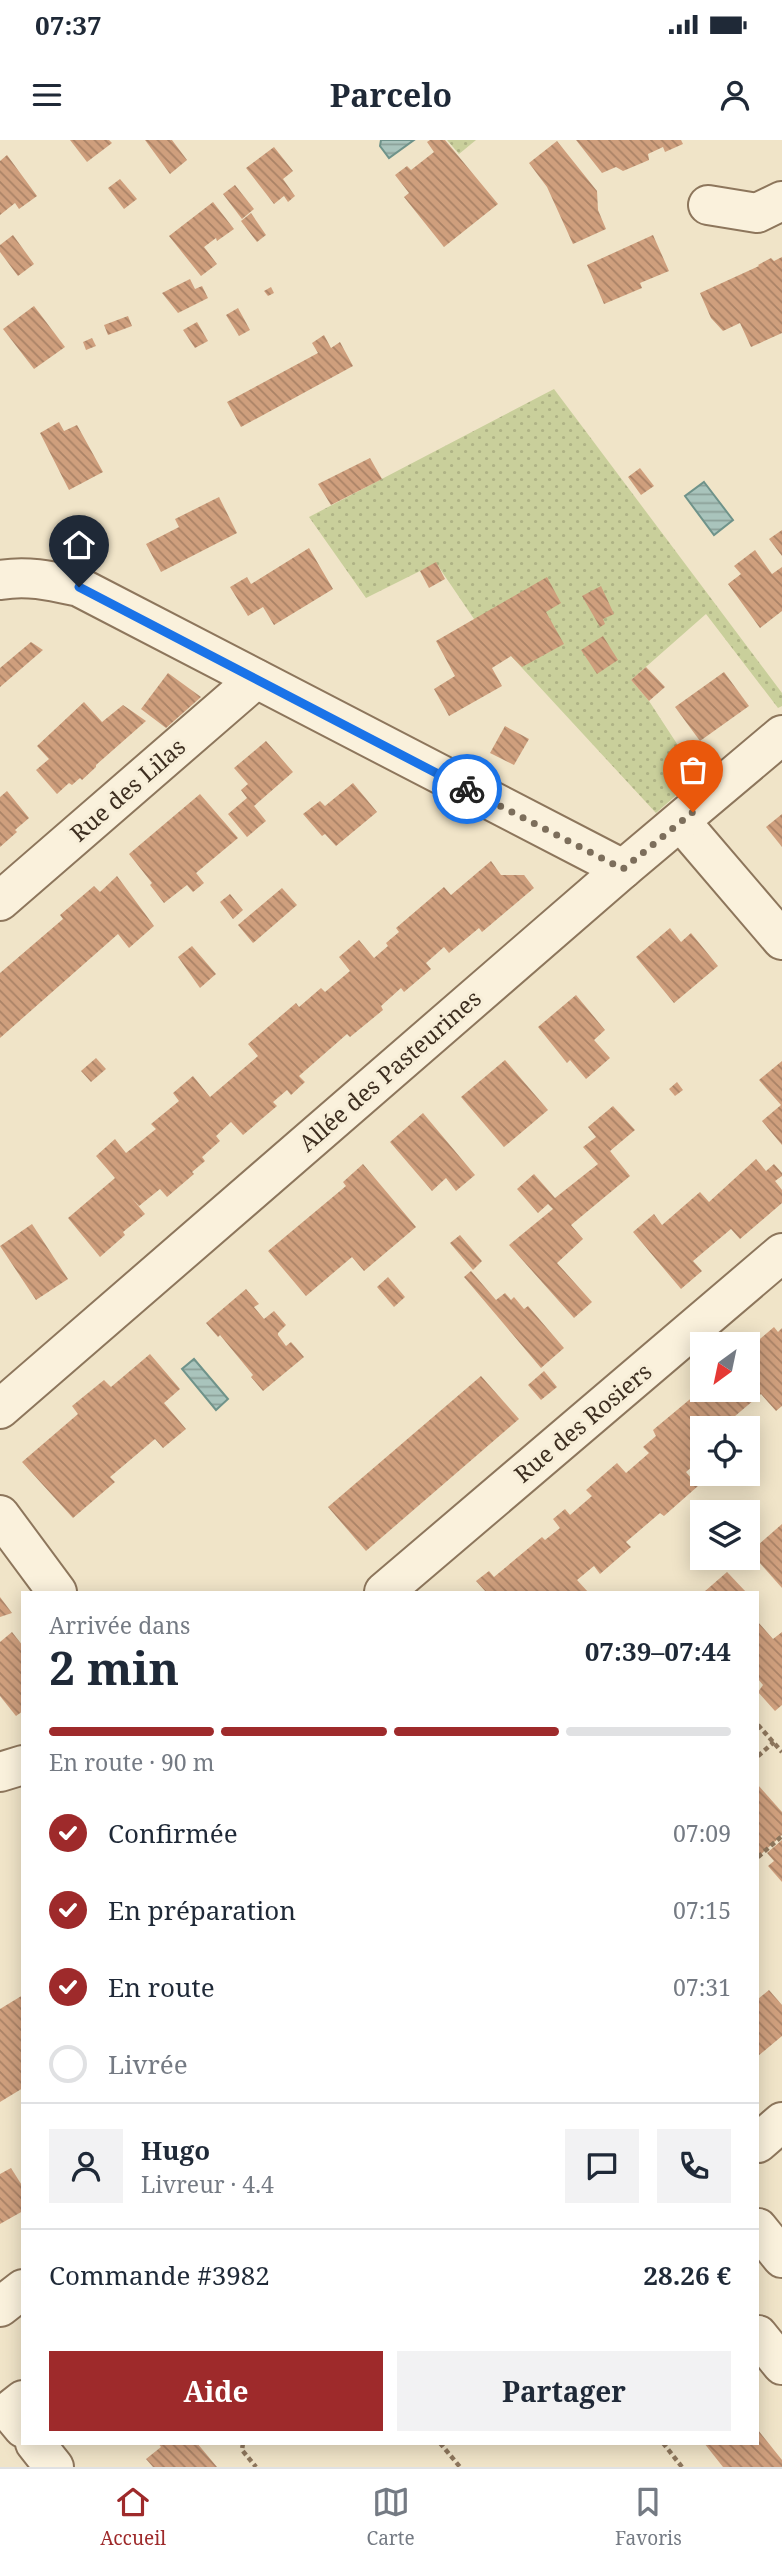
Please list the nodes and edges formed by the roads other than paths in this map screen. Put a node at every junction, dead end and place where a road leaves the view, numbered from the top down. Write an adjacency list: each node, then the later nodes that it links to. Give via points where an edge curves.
1 (782, 201): 2 (street, via 757,213)
2 (708, 205)
3 (0, 580): 4 (street, via 40,579 79,587)
4 (256, 679): 7 (street); 8 (street, Rue des Lilas)
5 (782, 735): 6 (street, Allée des Pasteurines)
6 (681, 822): 7 (street, Allée des Pasteurines); 9 (street)
7 (623, 869): 11 (street, Allée des Pasteurines)
8 (0, 901)
9 (782, 940)
10 (782, 1253): 14 (street, Rue des Rosiers)
11 (0, 1409)
12 (0, 1515): 13 (street)
13 (56, 1591)
14 (385, 1591)
15 (21, 1766): 16 (street)
16 (0, 1772)
17 (782, 2122): 18 (street)
18 (759, 2142)
19 (759, 2229): 20 (street)
20 (782, 2258)
21 (21, 2291): 22 (street)
22 (0, 2307)
23 (759, 2336): 24 (street)
24 (782, 2365)
25 (37, 2445): 26 (street)
26 (54, 2467)

